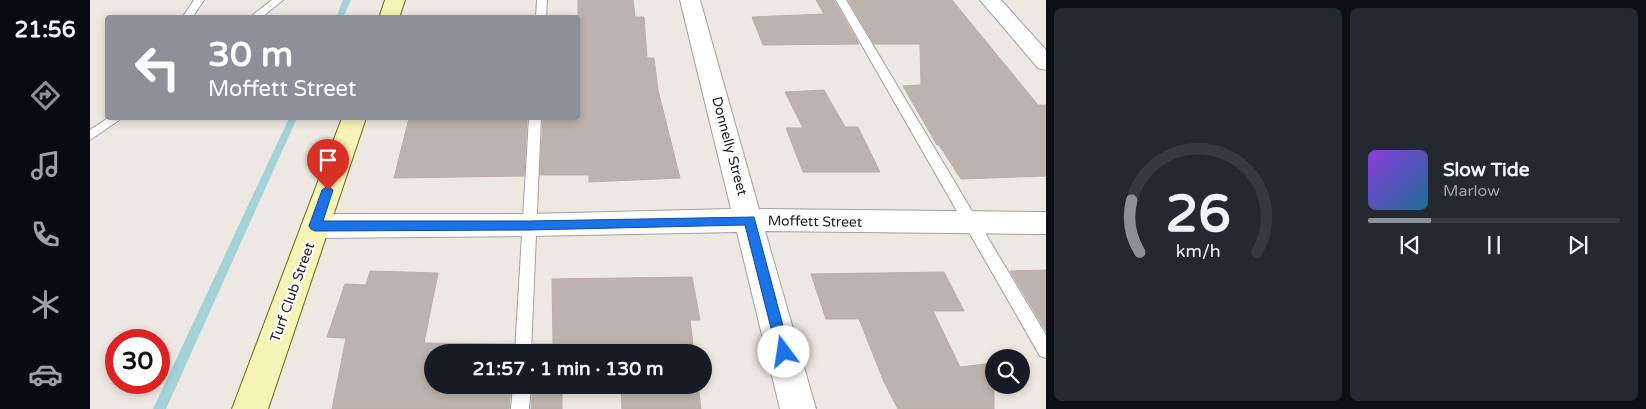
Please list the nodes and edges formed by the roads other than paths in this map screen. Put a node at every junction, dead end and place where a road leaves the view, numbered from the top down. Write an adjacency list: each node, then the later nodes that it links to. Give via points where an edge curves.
1 (200, 0): 8 (lane)
2 (278, 0): 9 (lane)
3 (395, 0): 10 (main road)
4 (542, 0): 11 (lane)
5 (690, 0): 18 (street, Donnelly Street)
6 (841, 0): 20 (lane)
7 (990, 0): 12 (street)
8 (189, 15)
9 (258, 15)
10 (390, 15)
11 (541, 15)
12 (1046, 63)
13 (105, 118): 17 (lane)
14 (113, 120): 17 (lane)
15 (353, 120): 22 (main road, Turf Club Street)
16 (535, 120): 21 (lane)
17 (90, 136)
18 (750, 220): 20 (street, Moffett Street); 21 (street, Moffett Street); 28 (street, Donnelly Street)
19 (1046, 222): 20 (street, Moffett Street)
20 (972, 223): 24 (lane)
21 (529, 225): 22 (street, Moffett Street); 23 (lane)
22 (315, 226): 26 (main road, Turf Club Street)
23 (523, 344)
24 (1046, 350)
25 (521, 394): 27 (lane)
26 (250, 409)
27 (520, 409)
28 (798, 409)

